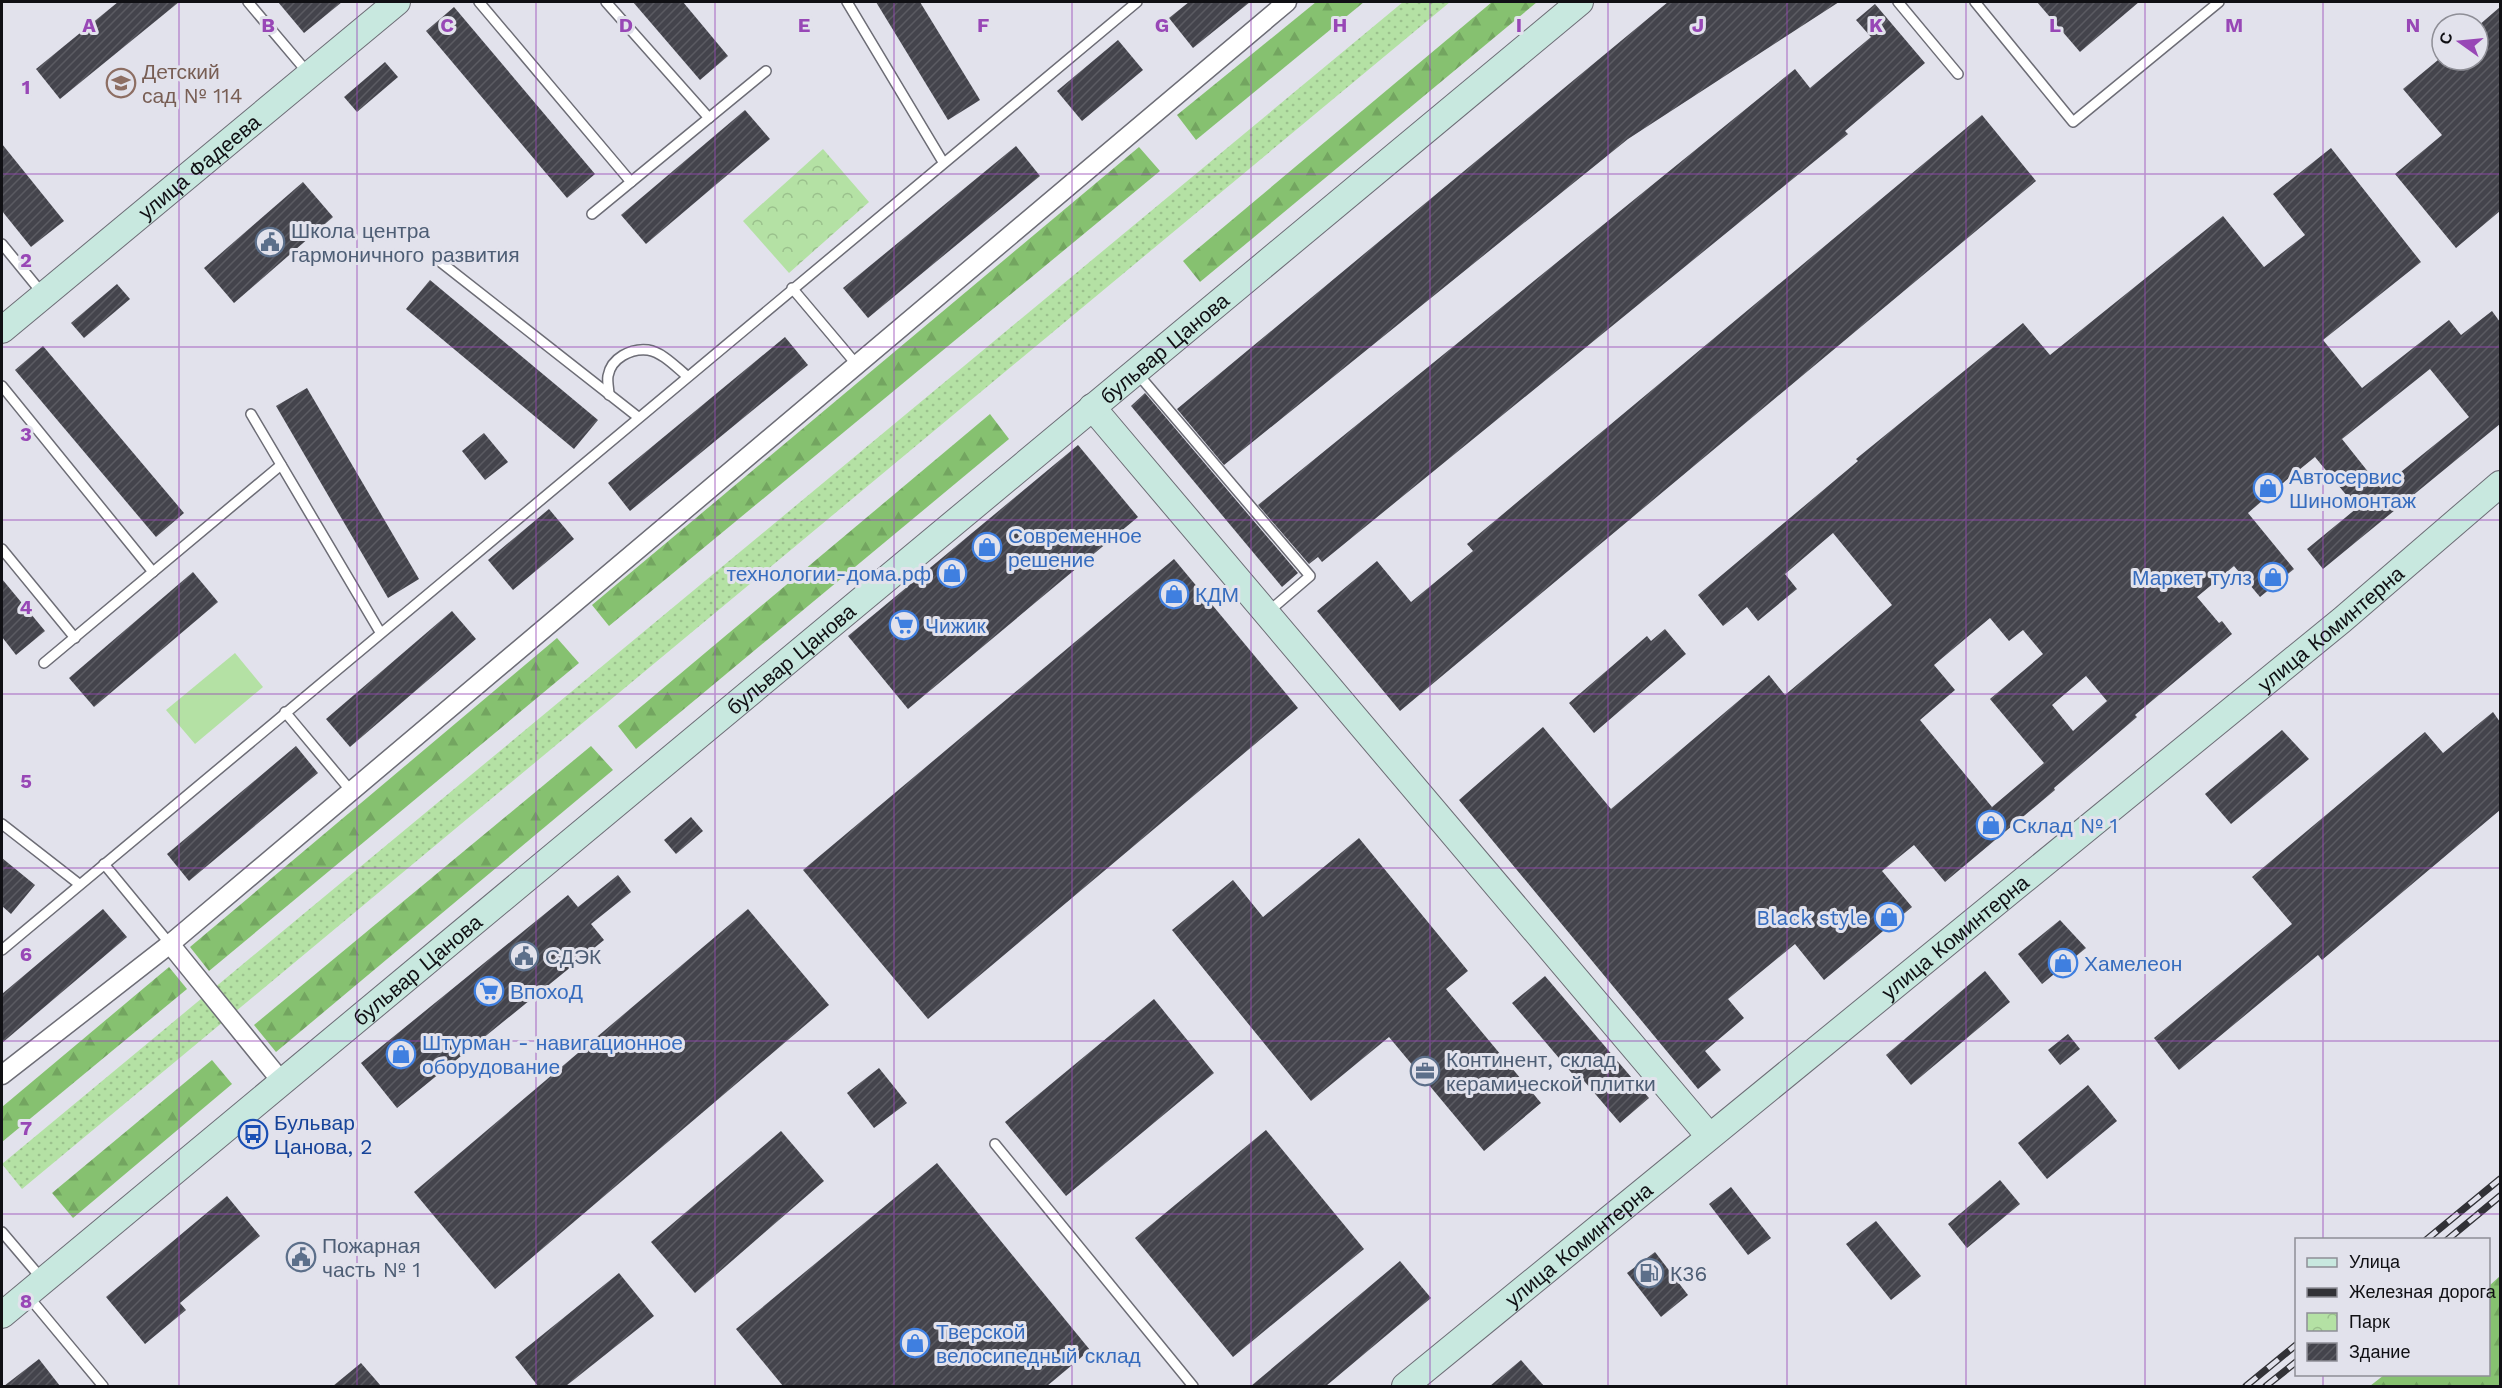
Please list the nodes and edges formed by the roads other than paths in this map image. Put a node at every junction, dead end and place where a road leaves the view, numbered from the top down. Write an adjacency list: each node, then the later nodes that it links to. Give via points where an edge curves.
1 (248, 2): 13 (lane)
2 (397, 2): 13 (street, улица Фадеева)
3 (479, 2): 17 (lane)
4 (606, 2): 15 (lane)
5 (847, 2): 16 (lane)
6 (1137, 2): 16 (lane)
7 (1287, 2): 24 (street)
8 (1580, 2): 25 (street, бульвар Цанова)
9 (1898, 2): 14 (lane)
10 (1975, 2): 11 (lane, via 2073,122)
11 (2219, 2)
12 (765, 71): 15 (lane)
13 (309, 74): 22 (street, улица Фадеева)
14 (1958, 74)
15 (709, 118): 17 (lane)
16 (943, 162): 21 (lane)
17 (631, 182): 18 (lane)
18 (592, 214)
19 (2, 244): 22 (lane)
20 (438, 260): 28 (lane)
21 (792, 288): 24 (lane); 26 (lane)
22 (44, 295): 23 (street, улица Фадеева)
23 (2, 330)
24 (857, 365): 41 (street)
25 (1136, 371): 29 (street, бульвар Цанова); 36 (lane, via 1310,576)
26 (687, 376): 28 (lane, via 648,350 630,352 616,359 608,375); 31 (lane)
27 (2, 386): 35 (lane)
28 (609, 395): 31 (lane)
29 (1092, 407): 36 (street); 48 (street, бульвар Цанова)
30 (251, 414): 32 (lane)
31 (638, 417): 37 (lane)
32 (281, 465): 35 (lane); 37 (lane)
33 (2500, 484): 49 (street, улица Коминтерна, via 2342,620)
34 (2, 549): 38 (lane)
35 (153, 572): 38 (lane)
36 (1267, 614): 49 (street)
37 (380, 633): 40 (lane)
38 (75, 638): 39 (lane)
39 (44, 663)
40 (285, 712): 41 (lane); 43 (lane)
41 (351, 791): 45 (street)
42 (2, 824): 44 (lane)
43 (104, 864): 44 (lane); 45 (lane)
44 (80, 884): 46 (lane)
45 (170, 944): 47 (street); 48 (street)
46 (2, 950)
47 (2, 1075)
48 (282, 1082): 52 (street, бульвар Цанова)
49 (1709, 1136): 56 (street, улица Коминтерна)
50 (995, 1144): 55 (lane)
51 (2, 1232): 52 (lane)
52 (35, 1288): 53 (street, бульвар Цанова); 54 (lane)
53 (2, 1315)
54 (100, 1386)
55 (1193, 1386)
56 (1405, 1386)

